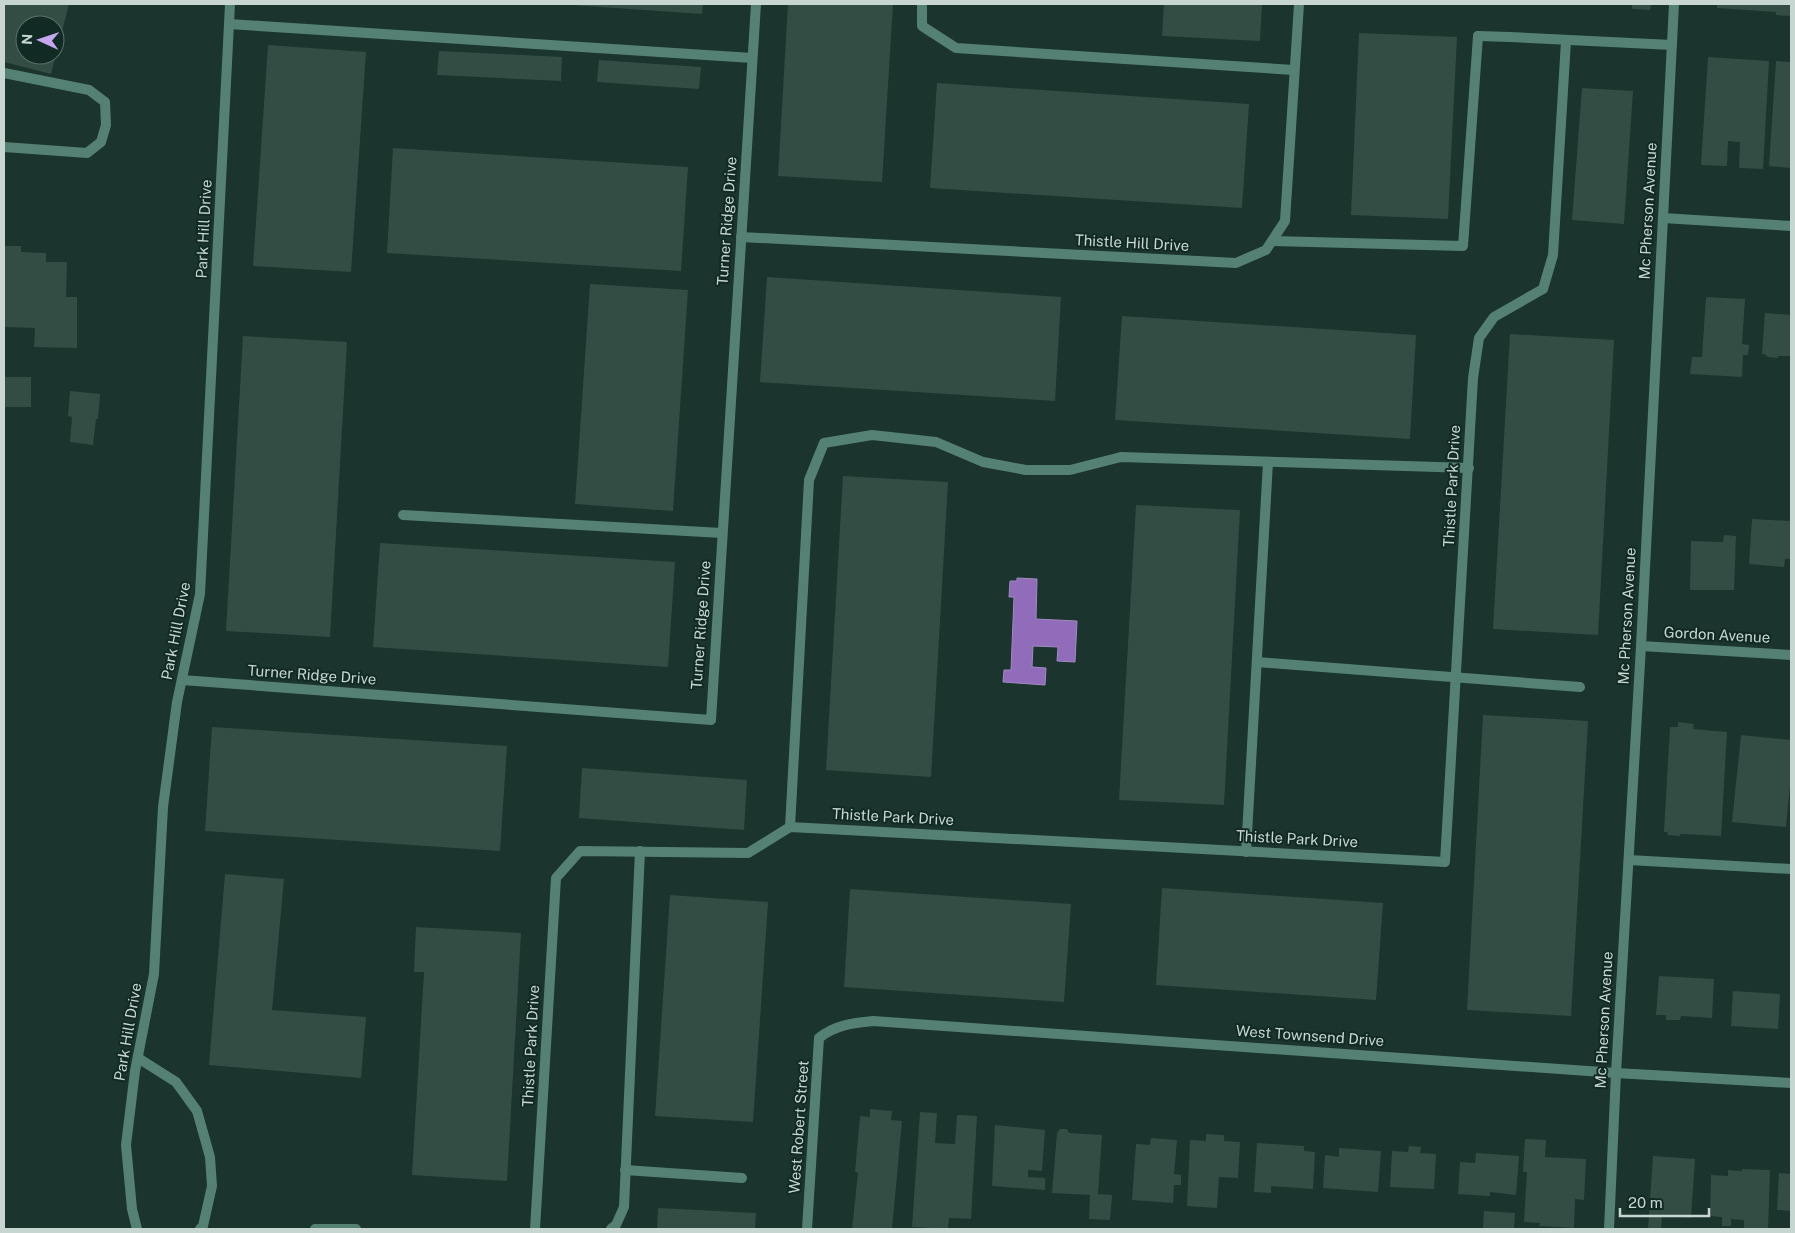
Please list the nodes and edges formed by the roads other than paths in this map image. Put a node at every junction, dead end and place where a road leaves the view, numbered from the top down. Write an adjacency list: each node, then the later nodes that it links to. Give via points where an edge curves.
1 (230, 4): 6 (street, Park Hill Drive)
2 (756, 4): 9 (street, Turner Ridge Drive)
3 (922, 4): 10 (street, via 922,26 956,48)
4 (1299, 4): 10 (street, Thistle Hill Drive)
5 (1674, 4): 8 (street, Mc Pherson Avenue)
6 (229, 24): 9 (street); 25 (street, Park Hill Drive, via 200,594)
7 (1566, 41): 8 (street); 16 (street, via 1478,36 1463,246); 18 (street, Thistle Park Drive, via 1553,255 1542,289 1494,317 1479,338 1473,378)
8 (1672, 45): 13 (street, Mc Pherson Avenue)
9 (752, 58): 15 (street, Turner Ridge Drive)
10 (1294, 70): 16 (street, Thistle Hill Drive, via 1285,221)
11 (4, 73): 12 (street, via 89,90 105,102 106,125 101,142 87,153)
12 (4, 147)
13 (1663, 218): 14 (street); 21 (street, Mc Pherson Avenue)
14 (1791, 226)
15 (741, 237): 16 (street, Thistle Hill Drive, via 1236,263 1266,250); 20 (street, Turner Ridge Drive)
16 (1273, 240)
17 (1268, 462): 18 (street); 23 (street); 27 (street, via 1121,457 1070,470 1026,470 983,462 936,442 872,435 824,443 808,480)
18 (1468, 468): 24 (street, Thistle Park Drive)
19 (403, 515): 20 (street)
20 (722, 533): 25 (street, Turner Ridge Drive, via 711,720)
21 (1641, 646): 22 (street, Gordon Avenue); 30 (street, Mc Pherson Avenue)
22 (1791, 655)
23 (1257, 662): 24 (street); 29 (street)
24 (1456, 677): 26 (street); 29 (street, Thistle Park Drive, via 1445,862)
25 (182, 680): 33 (street, Park Hill Drive, via 163,807 154,974)
26 (1580, 687)
27 (790, 827): 28 (street, Thistle Park Drive, via 748,853); 29 (street, Thistle Park Drive)
28 (640, 851): 36 (street); 42 (street, Thistle Park Drive, via 580,850 556,878)
29 (1246, 852)
30 (1629, 860): 31 (street); 34 (street, Mc Pherson Avenue)
31 (1791, 870)
32 (828, 1030): 34 (street, West Townsend Drive, via 874,1021); 44 (street, West Robert Street, via 819,1038)
33 (138, 1058): 38 (street, Park Hill Drive, via 126,1145); 39 (street, via 176,1082 196,1111 210,1158 212,1186)
34 (1616, 1073): 35 (street, West Townsend Drive); 45 (street, Mc Pherson Avenue)
35 (1791, 1084)
36 (625, 1170): 37 (street); 43 (street, via 624,1207)
37 (742, 1178)
38 (137, 1229)
39 (200, 1229)
40 (315, 1229): 41 (street)
41 (356, 1229)
42 (535, 1229)
43 (611, 1229)
44 (807, 1229)
45 (1609, 1229)

